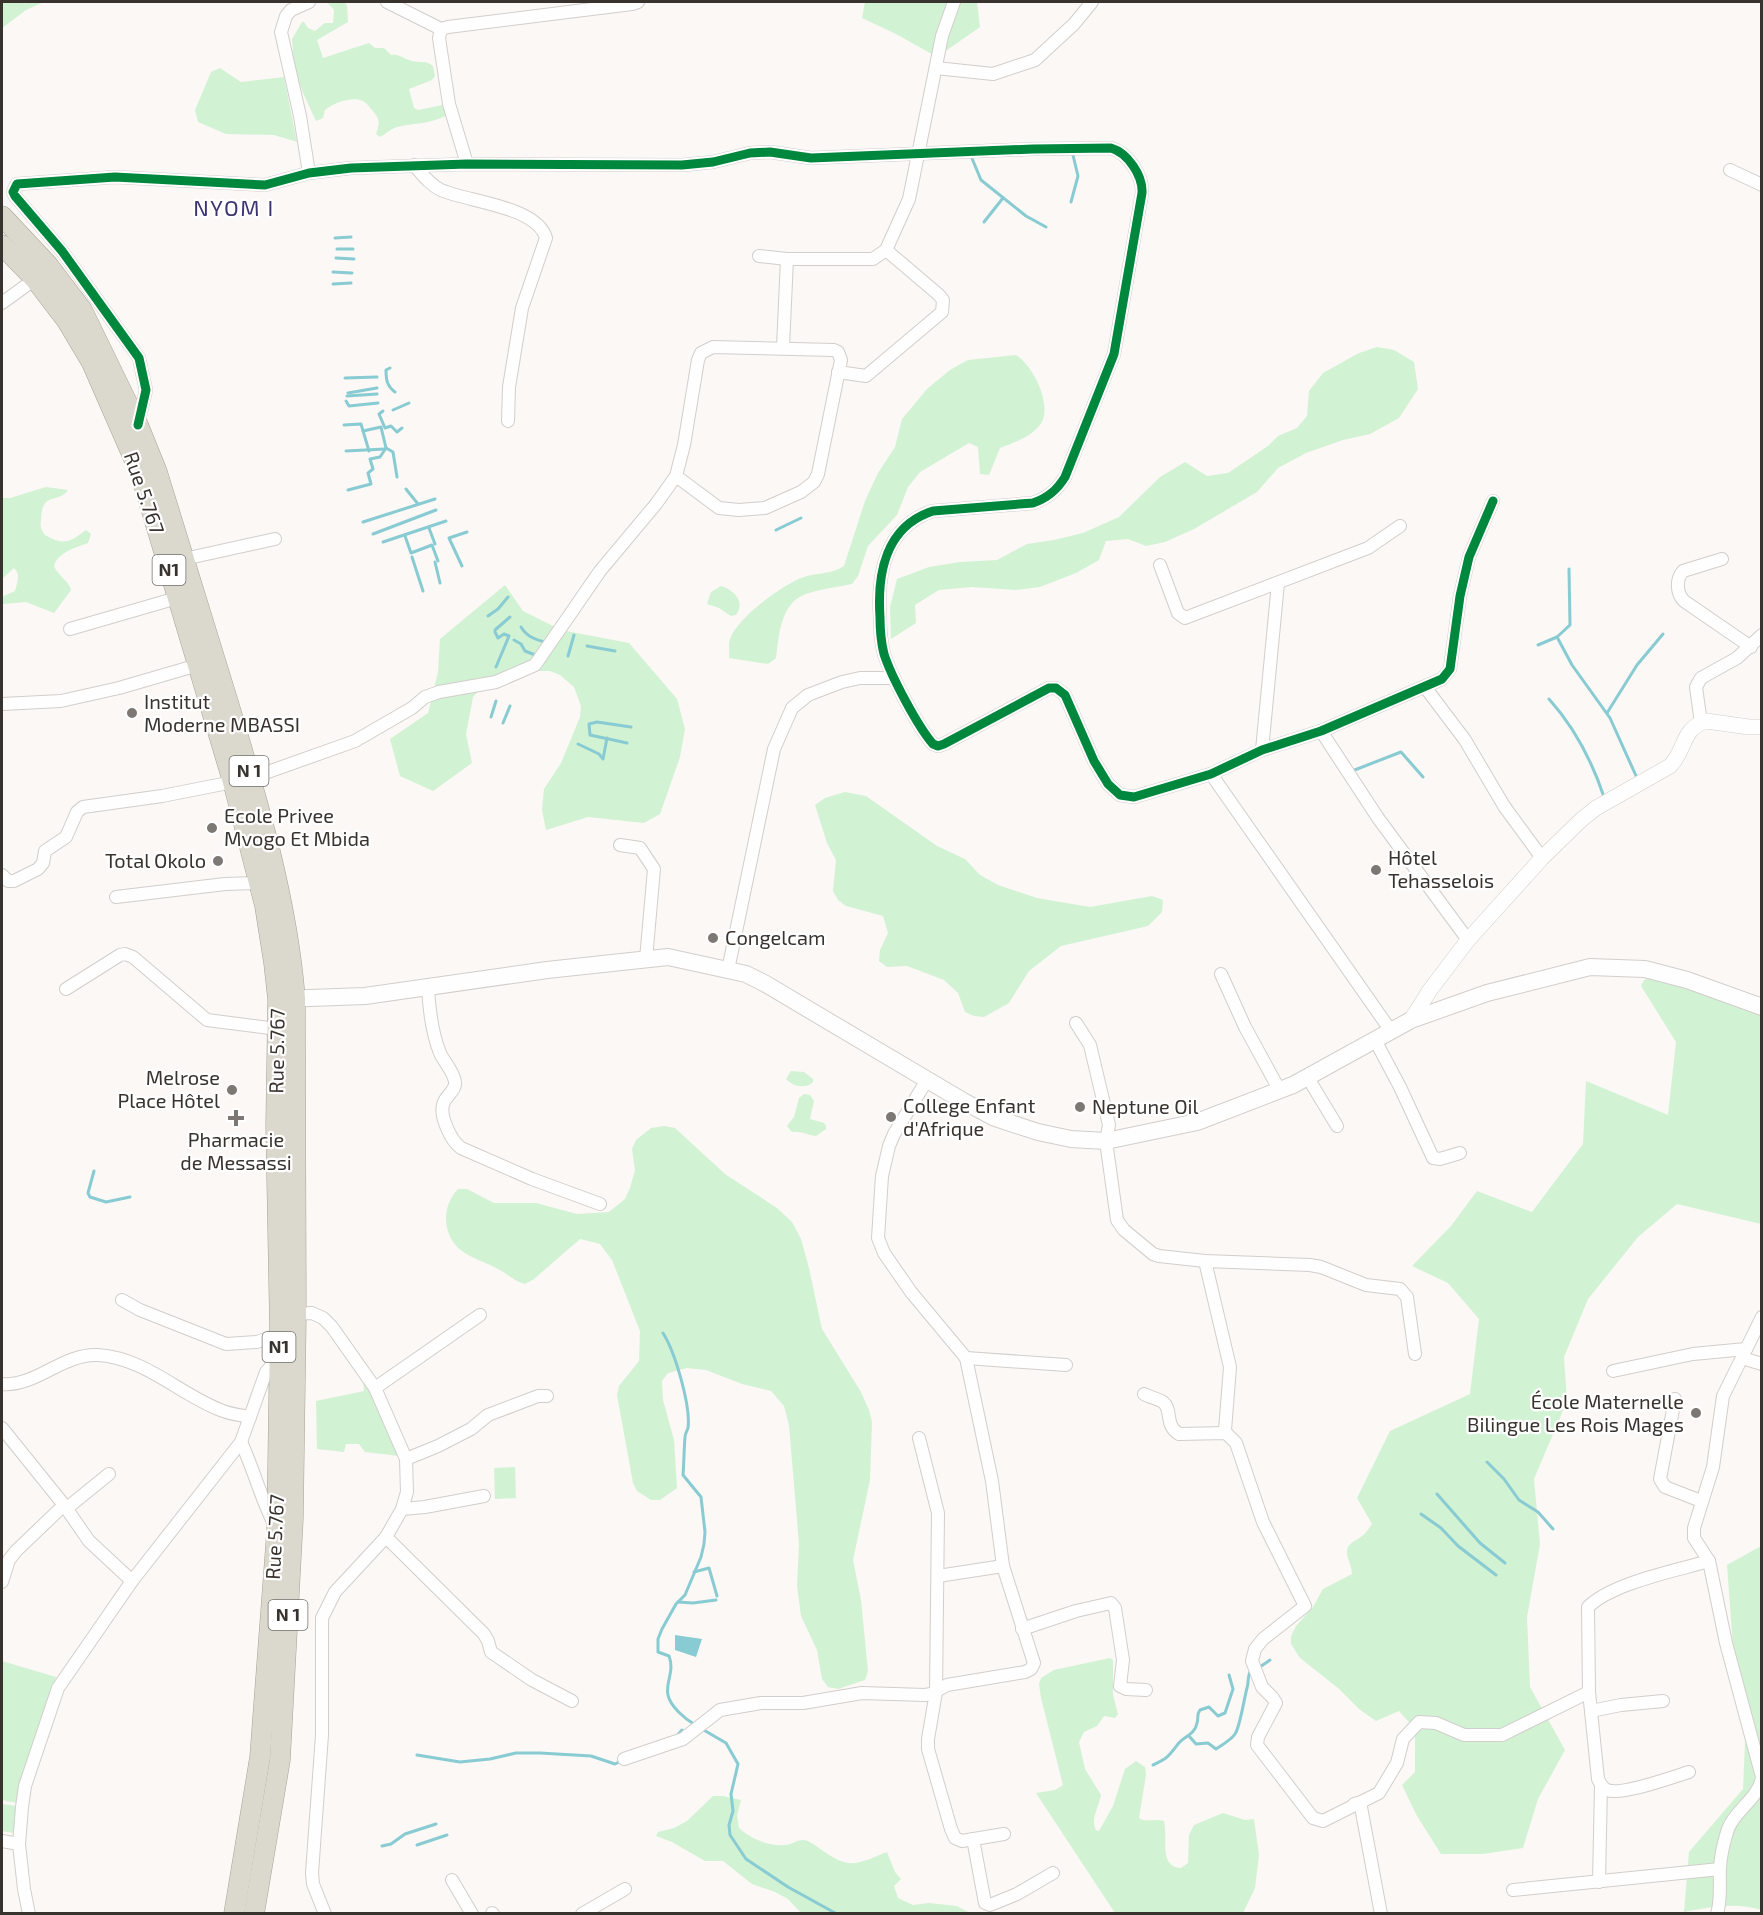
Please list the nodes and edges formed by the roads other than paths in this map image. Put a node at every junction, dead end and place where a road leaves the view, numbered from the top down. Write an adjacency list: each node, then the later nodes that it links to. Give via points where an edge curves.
1 (309, 2): 13 (street, via 291,10 281,33)
2 (387, 2): 7 (street)
3 (638, 2): 6 (street)
4 (954, 2): 8 (street)
5 (1092, 2): 8 (street, via 1035,60 993,74)
6 (561, 7): 7 (street)
7 (441, 30): 10 (street, via 448,104)
8 (936, 68): 9 (street)
9 (918, 154): 10 (street, via 812,158 770,152 682,165); 17 (street, via 905,211); 39 (street, via 1111,148 1120,152 1138,174 1142,186 1114,354 1065,477 1053,492 1033,503 933,511 903,528 884,563 879,590 881,639)
10 (467, 164): 11 (street)
11 (414, 165): 13 (street); 24 (street, via 438,189 499,205 538,223 544,232 546,238 522,308 509,387)
12 (1730, 170): 14 (street)
13 (309, 173): 25 (street, via 265,185 116,177 17,184 14,188 15,196 62,251 139,358 146,390)
14 (1761, 185)
15 (2, 216): 25 (highway, N 1, via 48,265 82,310)
16 (2, 245): 20 (highway, Rue 5.767 / N1)
17 (886, 250): 19 (street, via 873,259); 23 (street, via 939,295 943,300 942,312 866,376)
18 (759, 256): 19 (street)
19 (788, 259): 22 (street)
20 (35, 279): 21 (street); 34 (highway, Rue 5.767 / N1, via 92,363 141,475)
21 (2, 303)
22 (783, 347): 23 (street, via 834,350 841,360); 26 (street, via 713,346 701,353)
23 (838, 372): 26 (street, via 818,474 801,492 765,508 719,508)
24 (508, 421)
25 (138, 425): 30 (highway, N 1)
26 (676, 476): 47 (street, via 600,571 535,665 496,682 439,692 355,741)
27 (1492, 501): 40 (street, via 1469,557 1450,669 1446,676)
28 (1400, 526): 33 (street, via 1368,548)
29 (274, 539): 30 (street)
30 (184, 559): 47 (highway, N 1)
31 (1722, 559): 37 (street, via 1683,571 1677,591 1684,602)
32 (1160, 566): 33 (street, via 1178,613 1185,618)
33 (1278, 584): 45 (street)
34 (177, 598): 35 (street); 38 (highway, Rue 5.767 / N1)
35 (70, 629)
36 (1761, 635): 37 (street)
37 (1751, 647): 42 (street, via 1698,682)
38 (198, 665): 41 (street, via 61,701); 47 (highway, Rue 5.767 / N1)
39 (894, 678): 46 (street, via 929,739 938,746 1049,688 1056,688 1065,695 1098,768 1120,795 1134,797); 55 (street, via 842,682 808,695 792,708 774,749)
40 (1425, 687): 44 (street); 49 (street, via 1465,740 1504,806)
41 (2, 704)
42 (1701, 723): 43 (street); 49 (street, via 1690,729 1670,766 1588,814)
43 (1761, 727)
44 (1321, 731): 45 (street); 53 (street, via 1378,818)
45 (1262, 750): 46 (street)
46 (1211, 774): 64 (street)
47 (242, 780): 50 (street, via 83,807 66,837 45,851 38,869 14,881); 51 (highway, Rue 5.767 / N1); 59 (highway, N 1, via 280,899 292,957)
48 (620, 845): 54 (street, via 640,848 654,869)
49 (1542, 858): 53 (street)
50 (2, 875)
51 (259, 883): 52 (street); 59 (highway, Rue 5.767 / N1)
52 (116, 897)
53 (1467, 940): 61 (street)
54 (646, 959): 55 (main road, via 668,957); 57 (main road)
55 (728, 970): 67 (main road, via 764,983)
56 (1221, 974): 68 (street)
57 (428, 987): 59 (main road, via 366,996); 72 (street, via 440,1052 455,1080 442,1108 454,1143 532,1179)
58 (66, 988): 63 (street, via 124,954 133,957 207,1020)
59 (286, 999): 63 (highway, Rue 5.767 / N1); 75 (highway, N 1)
60 (1761, 1007): 61 (main road, via 1645,969 1590,967 1487,993)
61 (1412, 1020): 64 (main road)
62 (1076, 1023): 70 (street, via 1093,1055 1109,1125)
63 (277, 1029): 78 (highway, Rue 5.767 / N1)
64 (1391, 1032): 65 (main road)
65 (1375, 1040): 66 (main road); 71 (street, via 1433,1158)
66 (1308, 1078): 68 (main road); 69 (street)
67 (927, 1080): 70 (main road, via 995,1118 1071,1139); 82 (street, via 889,1146 882,1176 878,1238 911,1292)
68 (1280, 1090): 70 (main road, via 1211,1118)
69 (1338, 1126)
70 (1106, 1141): 73 (street, via 1116,1215 1124,1230 1154,1254)
71 (1460, 1153)
72 (600, 1204)
73 (1205, 1261): 79 (street, via 1310,1265 1366,1285 1400,1289 1407,1297); 93 (street, via 1230,1367)
74 (122, 1300): 78 (street, via 226,1344 257,1342)
75 (296, 1314): 87 (street, via 312,1313 323,1318); 133 (highway, N 1, via 293,1519 280,1760)
76 (480, 1315): 87 (street)
77 (1761, 1317): 80 (street)
78 (280, 1334): 81 (highway, Rue 5.767 / N1)
79 (1415, 1354)
80 (1744, 1354): 83 (street); 85 (street, via 1693,1354); 99 (street, via 1723,1396 1713,1467)
81 (278, 1358): 91 (street, via 266,1372); 102 (highway, Rue 5.767 / N1)
82 (966, 1358): 84 (street); 105 (street, via 992,1481)
83 (1761, 1364)
84 (1066, 1365)
85 (1613, 1371)
86 (2, 1384): 91 (street, via 24,1381 78,1357 101,1356 127,1360 218,1409)
87 (375, 1388): 96 (street)
88 (1144, 1394): 93 (street, via 1163,1402 1169,1424 1179,1434)
89 (547, 1396): 96 (street, via 488,1415 471,1429)
90 (1675, 1399): 99 (street, via 1660,1479 1665,1487)
91 (250, 1417): 95 (street)
92 (2, 1428): 100 (street)
93 (1226, 1433): 120 (street, via 1236,1443 1263,1522 1305,1606 1255,1649 1252,1661 1262,1687 1276,1703 1257,1745 1313,1818 1323,1821)
94 (919, 1438): 106 (street, via 937,1506)
95 (241, 1442): 102 (street); 107 (street)
96 (406, 1459): 101 (street, via 407,1492)
97 (109, 1473): 100 (street)
98 (484, 1496): 101 (street)
99 (1701, 1501): 104 (street, via 1694,1538)
100 (65, 1507): 107 (street, via 89,1540); 108 (street, via 16,1551)
101 (402, 1509): 103 (street)
102 (277, 1531): 132 (highway, Rue 5.767 / N1, via 260,1757)
103 (386, 1537): 113 (street, via 484,1634 491,1652); 134 (street, via 335,1592 322,1618 322,1735 312,1873)
104 (1709, 1561): 112 (street, via 1610,1592 1588,1607); 118 (street)
105 (1003, 1566): 106 (street); 109 (street)
106 (938, 1576): 111 (street)
107 (132, 1581): 124 (street, via 58,1688 26,1786)
108 (2, 1582)
109 (1022, 1629): 110 (street, via 1112,1604 1123,1660 1120,1686); 111 (street, via 1034,1659 1031,1669 947,1685)
110 (1146, 1690)
111 (936, 1692): 116 (street, via 862,1693 720,1710 676,1742); 122 (street, via 928,1749 953,1833 962,1841)
112 (1589, 1692): 115 (street); 120 (street, via 1502,1735 1464,1735 1436,1723 1419,1722 1403,1739 1397,1763 1379,1793)
113 (572, 1701)
114 (1663, 1701): 115 (street)
115 (1591, 1711): 119 (street)
116 (624, 1759)
117 (1689, 1772): 119 (street, via 1632,1788 1611,1791)
118 (1761, 1778): 125 (street, via 1757,1790 1729,1827)
119 (1601, 1785): 128 (street)
120 (1354, 1804): 137 (street, via 1361,1807)
121 (1004, 1834): 122 (street)
122 (973, 1839): 126 (street, via 985,1903 990,1905 1017,1894)
123 (2, 1841): 124 (street)
124 (19, 1844): 131 (street)
125 (1720, 1869): 128 (street); 138 (street)
126 (1053, 1873)
127 (452, 1880): 135 (street)
128 (1599, 1882): 130 (street)
129 (625, 1889): 136 (street)
130 (1513, 1890)
131 (29, 1914)
132 (234, 1914)
133 (254, 1914)
134 (325, 1914)
135 (472, 1914)
136 (582, 1914)
137 (1381, 1914)
138 (1717, 1914)

